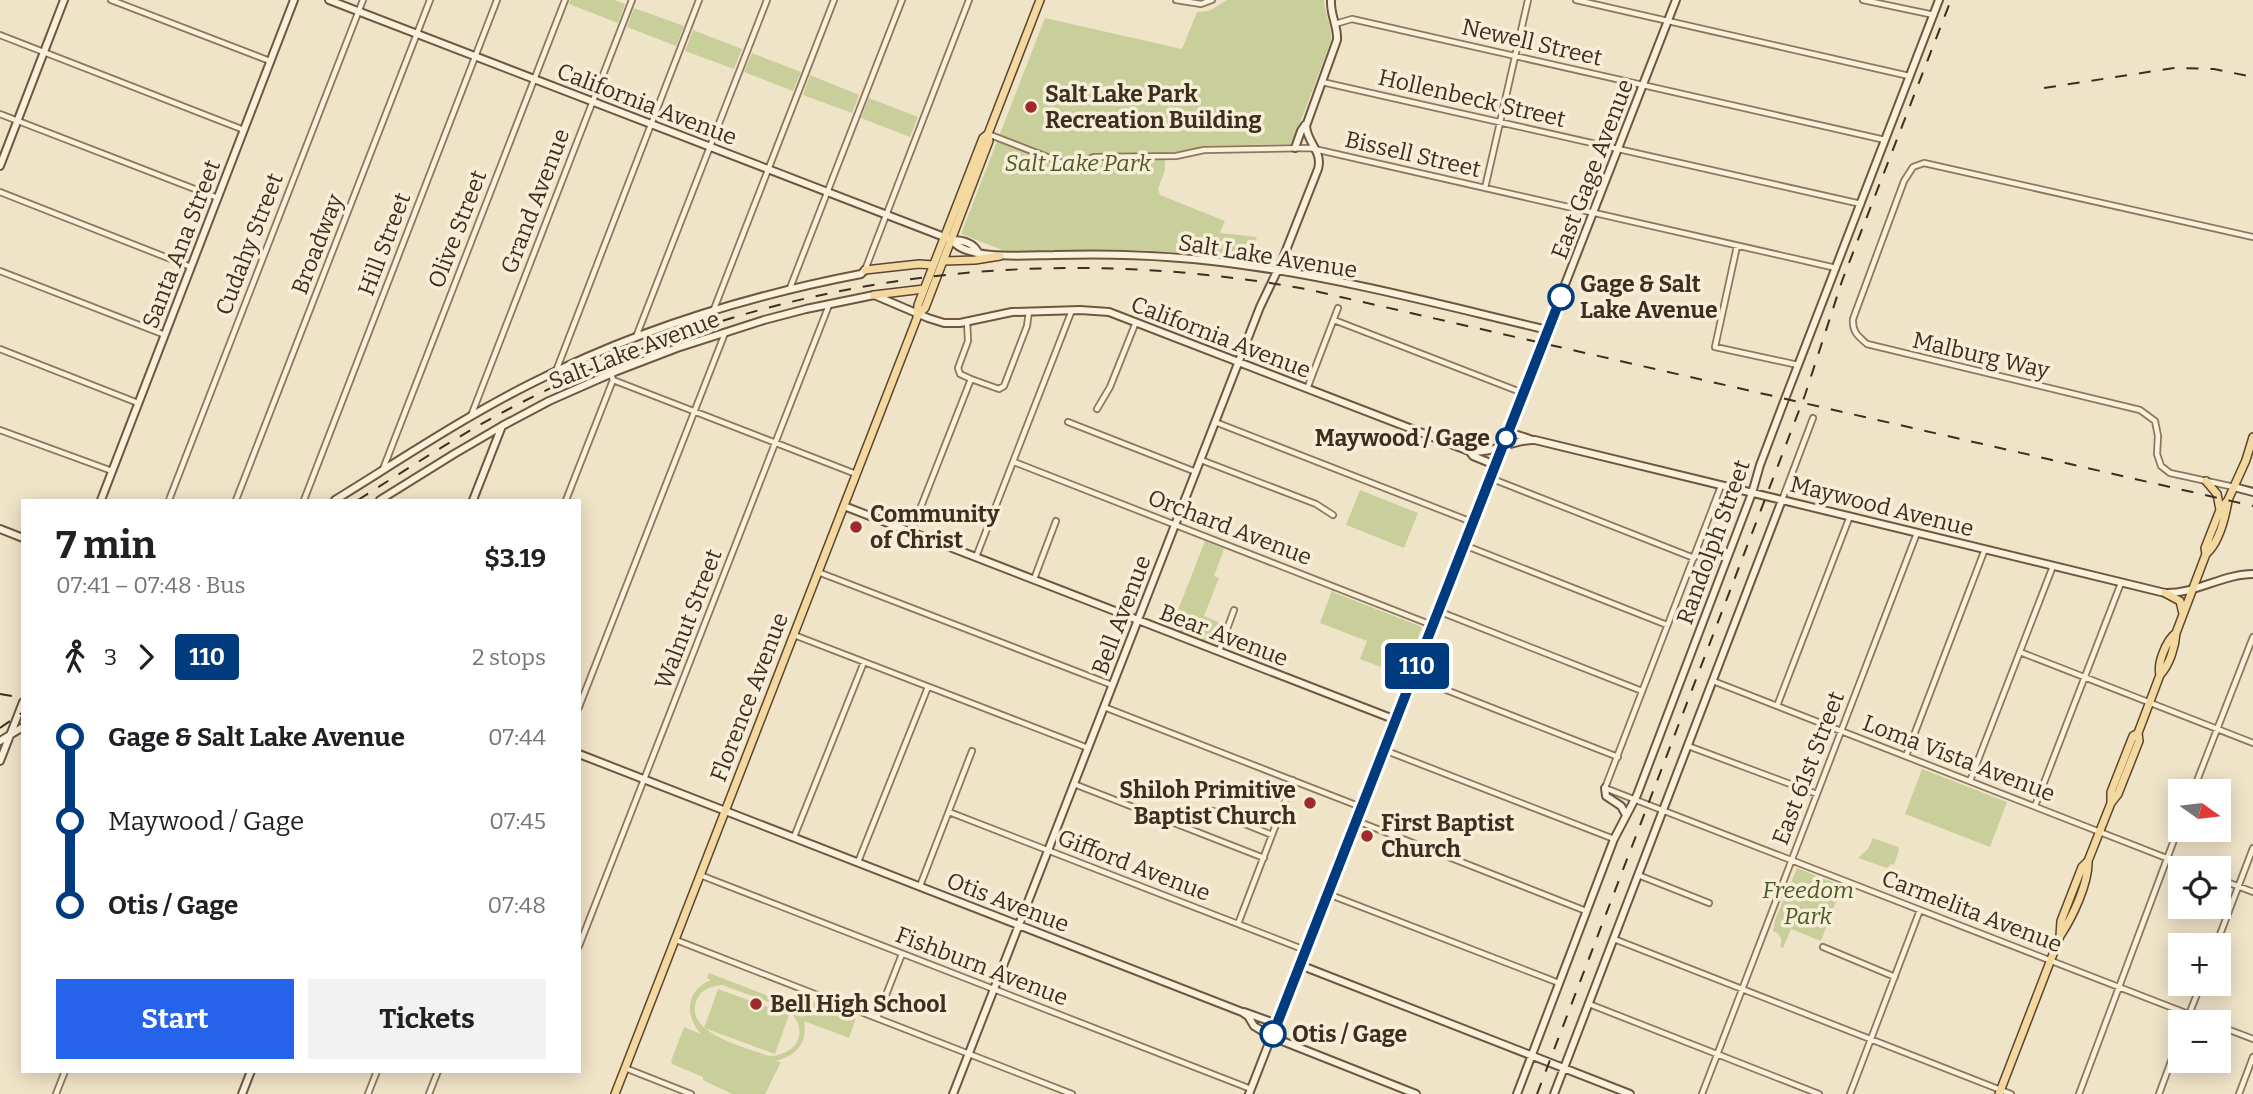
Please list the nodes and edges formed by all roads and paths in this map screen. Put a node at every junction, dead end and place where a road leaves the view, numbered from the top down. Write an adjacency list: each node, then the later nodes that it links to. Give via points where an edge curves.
1 (64, 0): 30 (street)
2 (111, 0): 33 (street)
3 (294, 0): 33 (street, Santa Ana Street)
4 (329, 0): 24 (street, California Avenue)
5 (363, 0): 24 (street, Cudahy Street)
6 (430, 0): 28 (street, Broadway)
7 (497, 0): 31 (street, Hill Street)
8 (565, 0): 35 (street, Olive Street)
9 (632, 0): 38 (street, Grand Avenue)
10 (699, 0): 43 (street)
11 (767, 0): 47 (street)
12 (834, 0): 52 (street)
13 (902, 0): 55 (street)
14 (969, 0): 59 (street)
15 (1040, 0): 45 (main road)
16 (1176, 0): 17 (street, via 1201,5)
17 (1212, 0)
18 (1331, 0): 27 (street)
19 (1528, 0): 32 (street)
20 (1576, 0): 26 (street)
21 (1676, 0): 26 (street, East Gage Avenue)
22 (1863, 0): 25 (street)
23 (1939, 0): 25 (street, Randolph Street)
24 (358, 11): 28 (street, California Avenue); 124 (street, Cudahy Street)
25 (1934, 15): 34 (street, Randolph Street)
26 (1668, 21): 34 (street); 37 (street, East Gage Avenue)
27 (1335, 24): 32 (street, Newell Street, via 1352,19); 36 (street, via 1338,40)
28 (417, 34): 31 (street, California Avenue); 125 (street, Broadway)
29 (0, 35): 30 (street)
30 (44, 52): 40 (street); 44 (street)
31 (475, 56): 35 (street, California Avenue); 126 (street, Hill Street)
32 (1515, 56): 37 (street, Newell Street); 41 (street)
33 (270, 61): 44 (street, Santa Ana Street)
34 (1909, 76): 46 (street, Randolph Street)
35 (534, 79): 38 (street, California Avenue); 113 (street, Olive Street)
36 (1322, 82): 41 (street, Hollenbeck Street); 42 (street)
37 (1644, 85): 46 (street, Newell Street); 49 (street, East Gage Avenue)
38 (593, 102): 43 (street, California Avenue); 98 (street, Grand Avenue)
39 (0, 114): 40 (street)
40 (18, 121): 51 (street); 56 (street)
41 (1500, 122): 49 (street, Hollenbeck Street); 53 (street)
42 (1306, 123): 48 (street); 50 (street, via 1306,134)
43 (651, 124): 47 (street, California Avenue); 90 (street)
44 (244, 130): 56 (street, Santa Ana Street)
45 (988, 134): 48 (street, Bissell Street, via 1081,170 1094,157); 61 (main road)
46 (1885, 140): 57 (street, Randolph Street)
47 (710, 147): 52 (street, California Avenue); 86 (street)
48 (1295, 148): 50 (street, Bissell Street)
49 (1619, 149): 57 (street, Hollenbeck Street); 58 (street, East Gage Avenue)
50 (1316, 150): 53 (street, Bissell Street); 69 (street, Bell Avenue, via 1318,169)
51 (0, 166)
52 (768, 170): 55 (street, California Avenue); 76 (street)
53 (1485, 188): 58 (street, Bissell Street)
54 (0, 192): 66 (street)
55 (827, 192): 59 (street, California Avenue); 71 (street)
56 (218, 198): 66 (street, Santa Ana Street)
57 (1861, 204): 67 (street, Randolph Street)
58 (1594, 213): 62 (street, Bissell Street); 83 (street, East Gage Avenue)
59 (886, 215): 61 (street, California Avenue); 68 (street)
60 (2253, 237): 118 (street, Malburg Way, via 1926,164 1913,167 1904,181 1853,319 1855,334 1867,344 2140,410 2156,422 2161,466 2170,473)
61 (948, 239): 63 (street, Salt Lake Avenue); 64 (main road); 65 (main road)
62 (1737, 246): 67 (street, Bissell Street); 89 (street, via 1715,347)
63 (1000, 256): 64 (main road); 69 (street, Salt Lake Avenue, via 1133,256)
64 (944, 261): 79 (main road, via 925,309)
65 (933, 265): 68 (main road); 72 (main road)
66 (191, 267): 85 (street, Santa Ana Street)
67 (1836, 268): 89 (street, Randolph Street)
68 (865, 270): 71 (street, Salt Lake Avenue)
69 (1277, 270): 83 (street, Salt Lake Avenue); 88 (street, Bell Avenue)
70 (0, 271): 85 (street)
71 (790, 288): 76 (street, Salt Lake Avenue)
72 (924, 289): 73 (main road); 79 (main road)
73 (874, 295): 74 (street, Salt Lake Avenue); 79 (street)
74 (829, 304): 84 (street, Salt Lake Avenue); 107 (street, Walnut Street)
75 (1338, 308): 80 (street)
76 (715, 309): 86 (street, Salt Lake Avenue)
77 (1072, 310): 78 (street, California Avenue); 82 (street, California Avenue, via 1103,311); 111 (street)
78 (1029, 311): 81 (street, California Avenue); 92 (street, via 1004,386 999,389)
79 (918, 314): 81 (street, California Avenue, via 944,323); 116 (main road, Florence Avenue)
80 (1334, 320): 93 (street); 94 (street)
81 (967, 321): 92 (street, via 968,341 958,368)
82 (1136, 322): 88 (street, California Avenue); 96 (street)
83 (1548, 330): 94 (street, East Gage Avenue)
84 (725, 332): 91 (street, Salt Lake Avenue); 97 (street)
85 (165, 335): 95 (street, Santa Ana Street)
86 (636, 337): 90 (street, Salt Lake Avenue)
87 (0, 349): 95 (street)
88 (1239, 362): 93 (street, California Avenue); 101 (street, Bell Avenue)
89 (1798, 365): 122 (street, Randolph Street)
90 (556, 371): 98 (street, Salt Lake Avenue)
91 (612, 377): 97 (street); 102 (street, Salt Lake Avenue); 130 (street)
92 (971, 379): 141 (street)
93 (1307, 390): 109 (street, California Avenue)
94 (1523, 393): 104 (street, East Gage Avenue)
95 (138, 403): 114 (street, Santa Ana Street)
96 (1097, 409)
97 (694, 411): 107 (street); 173 (street)
98 (471, 416): 113 (street, Salt Lake Avenue)
99 (1813, 418): 131 (street)
100 (1068, 422): 115 (street)
101 (1215, 422): 110 (street, Bell Avenue); 138 (street)
102 (502, 426): 128 (street, Salt Lake Avenue); 129 (street)
103 (0, 430): 114 (street)
104 (1508, 432): 106 (street); 108 (street, East Gage Avenue)
105 (2253, 437): 119 (main road)
106 (1535, 440): 108 (street, Maywood Avenue); 120 (street, Maywood Avenue)
107 (775, 443): 116 (street); 193 (street, Walnut Street)
108 (1502, 447): 109 (street, California Avenue); 112 (street, East Gage Avenue)
109 (1469, 451): 112 (street)
110 (1200, 460): 115 (street, Bell Avenue); 135 (street)
111 (1014, 462): 139 (street, Orchard Avenue); 147 (street)
112 (1495, 465): 117 (street, East Gage Avenue)
113 (383, 470): 127 (street, Salt Lake Avenue)
114 (112, 471): 123 (street, Santa Ana Street)
115 (1196, 472): 139 (street, Bell Avenue)
116 (856, 474): 133 (main road, Florence Avenue)
117 (1490, 478): 138 (street, East Gage Avenue); 148 (street)
118 (2206, 481): 119 (street, Malburg Way); 134 (main road, via 2217,494)
119 (2234, 485): 121 (street); 132 (main road)
120 (1721, 486): 122 (street, Maywood Avenue); 148 (street)
121 (2253, 492)
122 (1752, 493): 131 (street, Maywood Avenue); 200 (street, Randolph Street)
123 (100, 499)
124 (169, 499)
125 (236, 499)
126 (304, 499)
127 (337, 499)
128 (382, 499)
129 (473, 499)
130 (566, 499)
131 (1782, 500): 136 (street, Maywood Avenue); 169 (street)
132 (2228, 500): 134 (main road); 146 (main road, via 2212,549)
133 (844, 506): 141 (street, Bear Avenue); 150 (main road, Florence Avenue)
134 (2220, 510): 146 (main road)
135 (1332, 515)
136 (1850, 516): 142 (street, Maywood Avenue); 175 (street)
137 (1056, 521): 152 (street)
138 (1473, 522): 144 (street, East Gage Avenue)
139 (1175, 524): 159 (street, Bell Avenue); 161 (street, Orchard Avenue)
140 (0, 529): 143 (street)
141 (911, 532): 147 (street, Bear Avenue)
142 (1917, 533): 145 (street, Maywood Avenue); 181 (street, East 61st Street)
143 (21, 537)
144 (1464, 545): 157 (street, East Gage Avenue); 160 (street)
145 (1985, 549): 149 (street, Maywood Avenue); 190 (street)
146 (2206, 554): 154 (main road)
147 (976, 557): 152 (street, Bear Avenue)
148 (1694, 558): 160 (street)
149 (2053, 566): 153 (street, Maywood Avenue); 165 (street)
150 (818, 572): 162 (main road, Florence Avenue); 170 (street)
151 (2253, 574): 154 (street, Maywood Avenue)
152 (1034, 579): 159 (street, Bear Avenue)
153 (2121, 583): 155 (street, Maywood Avenue); 168 (street)
154 (2193, 588): 155 (street, Maywood Avenue); 158 (main road)
155 (2165, 593): 158 (main road, via 2179,601)
156 (1234, 610): 164 (street)
157 (1438, 611): 161 (street, East Gage Avenue); 172 (street)
158 (2183, 614): 174 (main road)
159 (1138, 620): 164 (street, Bear Avenue); 170 (street, Bell Avenue)
160 (1667, 625): 172 (street)
161 (1433, 626): 167 (street, East Gage Avenue)
162 (794, 635): 166 (street); 203 (main road, Florence Avenue)
163 (2253, 637): 180 (street)
164 (1219, 651): 178 (street, Bear Avenue)
165 (2020, 652): 168 (street); 196 (street)
166 (864, 662): 171 (street); 211 (street)
167 (1413, 677): 178 (street, East Gage Avenue); 191 (street)
168 (2083, 677): 174 (street); 201 (street)
169 (1713, 681): 175 (street, Loma Vista Avenue); 185 (street)
170 (1112, 685): 177 (street, Bell Avenue)
171 (928, 687): 186 (street); 219 (street)
172 (1642, 691): 191 (street)
173 (581, 702)
174 (2150, 703): 180 (street); 209 (main road)
175 (1777, 706): 181 (street, Loma Vista Avenue)
176 (21, 707): 182 (street)
177 (1104, 707): 186 (street, Bell Avenue); 195 (street)
178 (1396, 720): 187 (street, East Gage Avenue)
179 (21, 727): 182 (street)
180 (2217, 729): 184 (street); 194 (street)
181 (1841, 731): 190 (street, Loma Vista Avenue); 199 (street, East 61st Street)
182 (10, 734): 183 (street); 192 (street)
183 (0, 741)
184 (2253, 743)
185 (1688, 746): 199 (street); 204 (street)
186 (1088, 748): 197 (street, Bell Avenue)
187 (1384, 750): 202 (street, East Gage Avenue); 212 (street)
188 (972, 751): 206 (street)
189 (581, 755): 193 (street, Otis Avenue)
190 (1906, 756): 196 (street, Loma Vista Avenue)
191 (1618, 757): 198 (street)
192 (0, 761)
193 (644, 779): 203 (street, Otis Avenue); 235 (street, Walnut Street)
194 (2198, 779)
195 (1293, 780): 202 (street); 210 (street)
196 (1970, 781): 201 (street, Loma Vista Avenue)
197 (1074, 784): 215 (street, Bell Avenue); 216 (street)
198 (1605, 788): 200 (street, Carmelita Avenue); 207 (street, via 1606,796)
199 (1817, 794): 218 (street, East 61st Street)
200 (1635, 799): 204 (street, Carmelita Avenue); 207 (street, Randolph Street)
201 (2035, 806): 209 (street, Loma Vista Avenue)
202 (1362, 807): 208 (street, East Gage Avenue)
203 (725, 810): 211 (street, Otis Avenue); 220 (main road, Florence Avenue)
204 (1663, 810): 218 (street, Carmelita Avenue); 221 (street)
205 (1213, 811): 210 (street)
206 (949, 812): 215 (street, Gifford Avenue); 223 (street)
207 (1626, 815): 212 (street, Randolph Street)
208 (1357, 821): 226 (street, East Gage Avenue); 228 (street)
209 (2100, 832): 217 (street, Loma Vista Avenue); 239 (main road, via 2082,867)
210 (1272, 835): 216 (street)
211 (794, 837): 219 (street, Otis Avenue)
212 (1614, 839): 228 (street, Randolph Street)
213 (2173, 842): 217 (street)
214 (2253, 848): 224 (street)
215 (1048, 850): 230 (street, Gifford Avenue); 231 (street, Bell Avenue)
216 (1264, 858): 230 (street)
217 (2167, 858): 243 (street)
218 (1792, 860): 229 (street, Carmelita Avenue); 245 (street, East 61st Street)
219 (858, 862): 223 (street, Otis Avenue)
220 (700, 875): 234 (main road, Florence Avenue); 238 (street, Fishburn Avenue)
221 (1638, 875): 227 (street); 233 (street)
222 (2231, 883): 224 (street)
223 (920, 886): 231 (street, Otis Avenue)
224 (2238, 886): 225 (street); 232 (street)
225 (2253, 892)
226 (1328, 894): 237 (street, East Gage Avenue); 242 (street)
227 (1709, 903)
228 (1587, 911): 242 (street, Randolph Street)
229 (1920, 911): 239 (street, Carmelita Avenue); 241 (street)
230 (1238, 924): 237 (street, Gifford Avenue)
231 (1019, 925): 244 (street, Bell Avenue); 248 (street, Otis Avenue)
232 (2220, 933)
233 (1614, 939): 245 (street); 246 (street)
234 (675, 940): 249 (street); 259 (main road, Florence Avenue)
235 (581, 941)
236 (1823, 947): 241 (street)
237 (1306, 950): 240 (street, East Gage Avenue)
238 (902, 954): 244 (street, Fishburn Avenue); 249 (street)
239 (2050, 960): 243 (street, Carmelita Avenue); 267 (main road)
240 (1300, 965): 250 (street, East Gage Avenue); 257 (street)
241 (1895, 976): 253 (street)
242 (1560, 984): 257 (street, Randolph Street)
243 (2119, 987): 247 (street, Carmelita Avenue); 284 (street)
244 (994, 989): 255 (street, Bell Avenue); 266 (street, Fishburn Avenue)
245 (1743, 989): 253 (street); 256 (street, East 61st Street)
246 (1589, 1004): 256 (street); 260 (street)
247 (2179, 1010)
248 (1242, 1012): 250 (street); 252 (street, Otis Avenue)
249 (877, 1018): 255 (street)
250 (1277, 1024): 252 (street, East Gage Avenue)
251 (2231, 1031): 254 (street)
252 (1272, 1037): 266 (street, East Gage Avenue); 276 (street, Otis Avenue)
253 (1871, 1039): 267 (street); 282 (street)
254 (2253, 1039)
255 (968, 1054): 274 (street, Bell Avenue); 275 (street)
256 (1717, 1054): 280 (street, East 61st Street); 281 (street)
257 (1532, 1056): 260 (street); 277 (street, Randolph Street)
258 (2253, 1057): 286 (street)
259 (625, 1068): 272 (main road, Florence Avenue); 273 (street)
260 (1564, 1069): 278 (street); 279 (street)
261 (2168, 1070): 285 (street)
262 (64, 1073): 268 (street)
263 (250, 1073): 269 (street)
264 (376, 1073): 270 (street)
265 (437, 1073): 271 (street)
266 (1250, 1091)
267 (2000, 1092): 283 (street)
268 (56, 1094)
269 (242, 1094)
270 (368, 1094)
271 (429, 1094)
272 (615, 1094)
273 (691, 1094)
274 (953, 1094)
275 (1072, 1094)
276 (1416, 1094)
277 (1517, 1094)
278 (1554, 1094)
279 (1629, 1094)
280 (1702, 1094)
281 (1819, 1094)
282 (1850, 1094)
283 (2011, 1094)
284 (2079, 1094)
285 (2159, 1094)
286 (2239, 1094)

